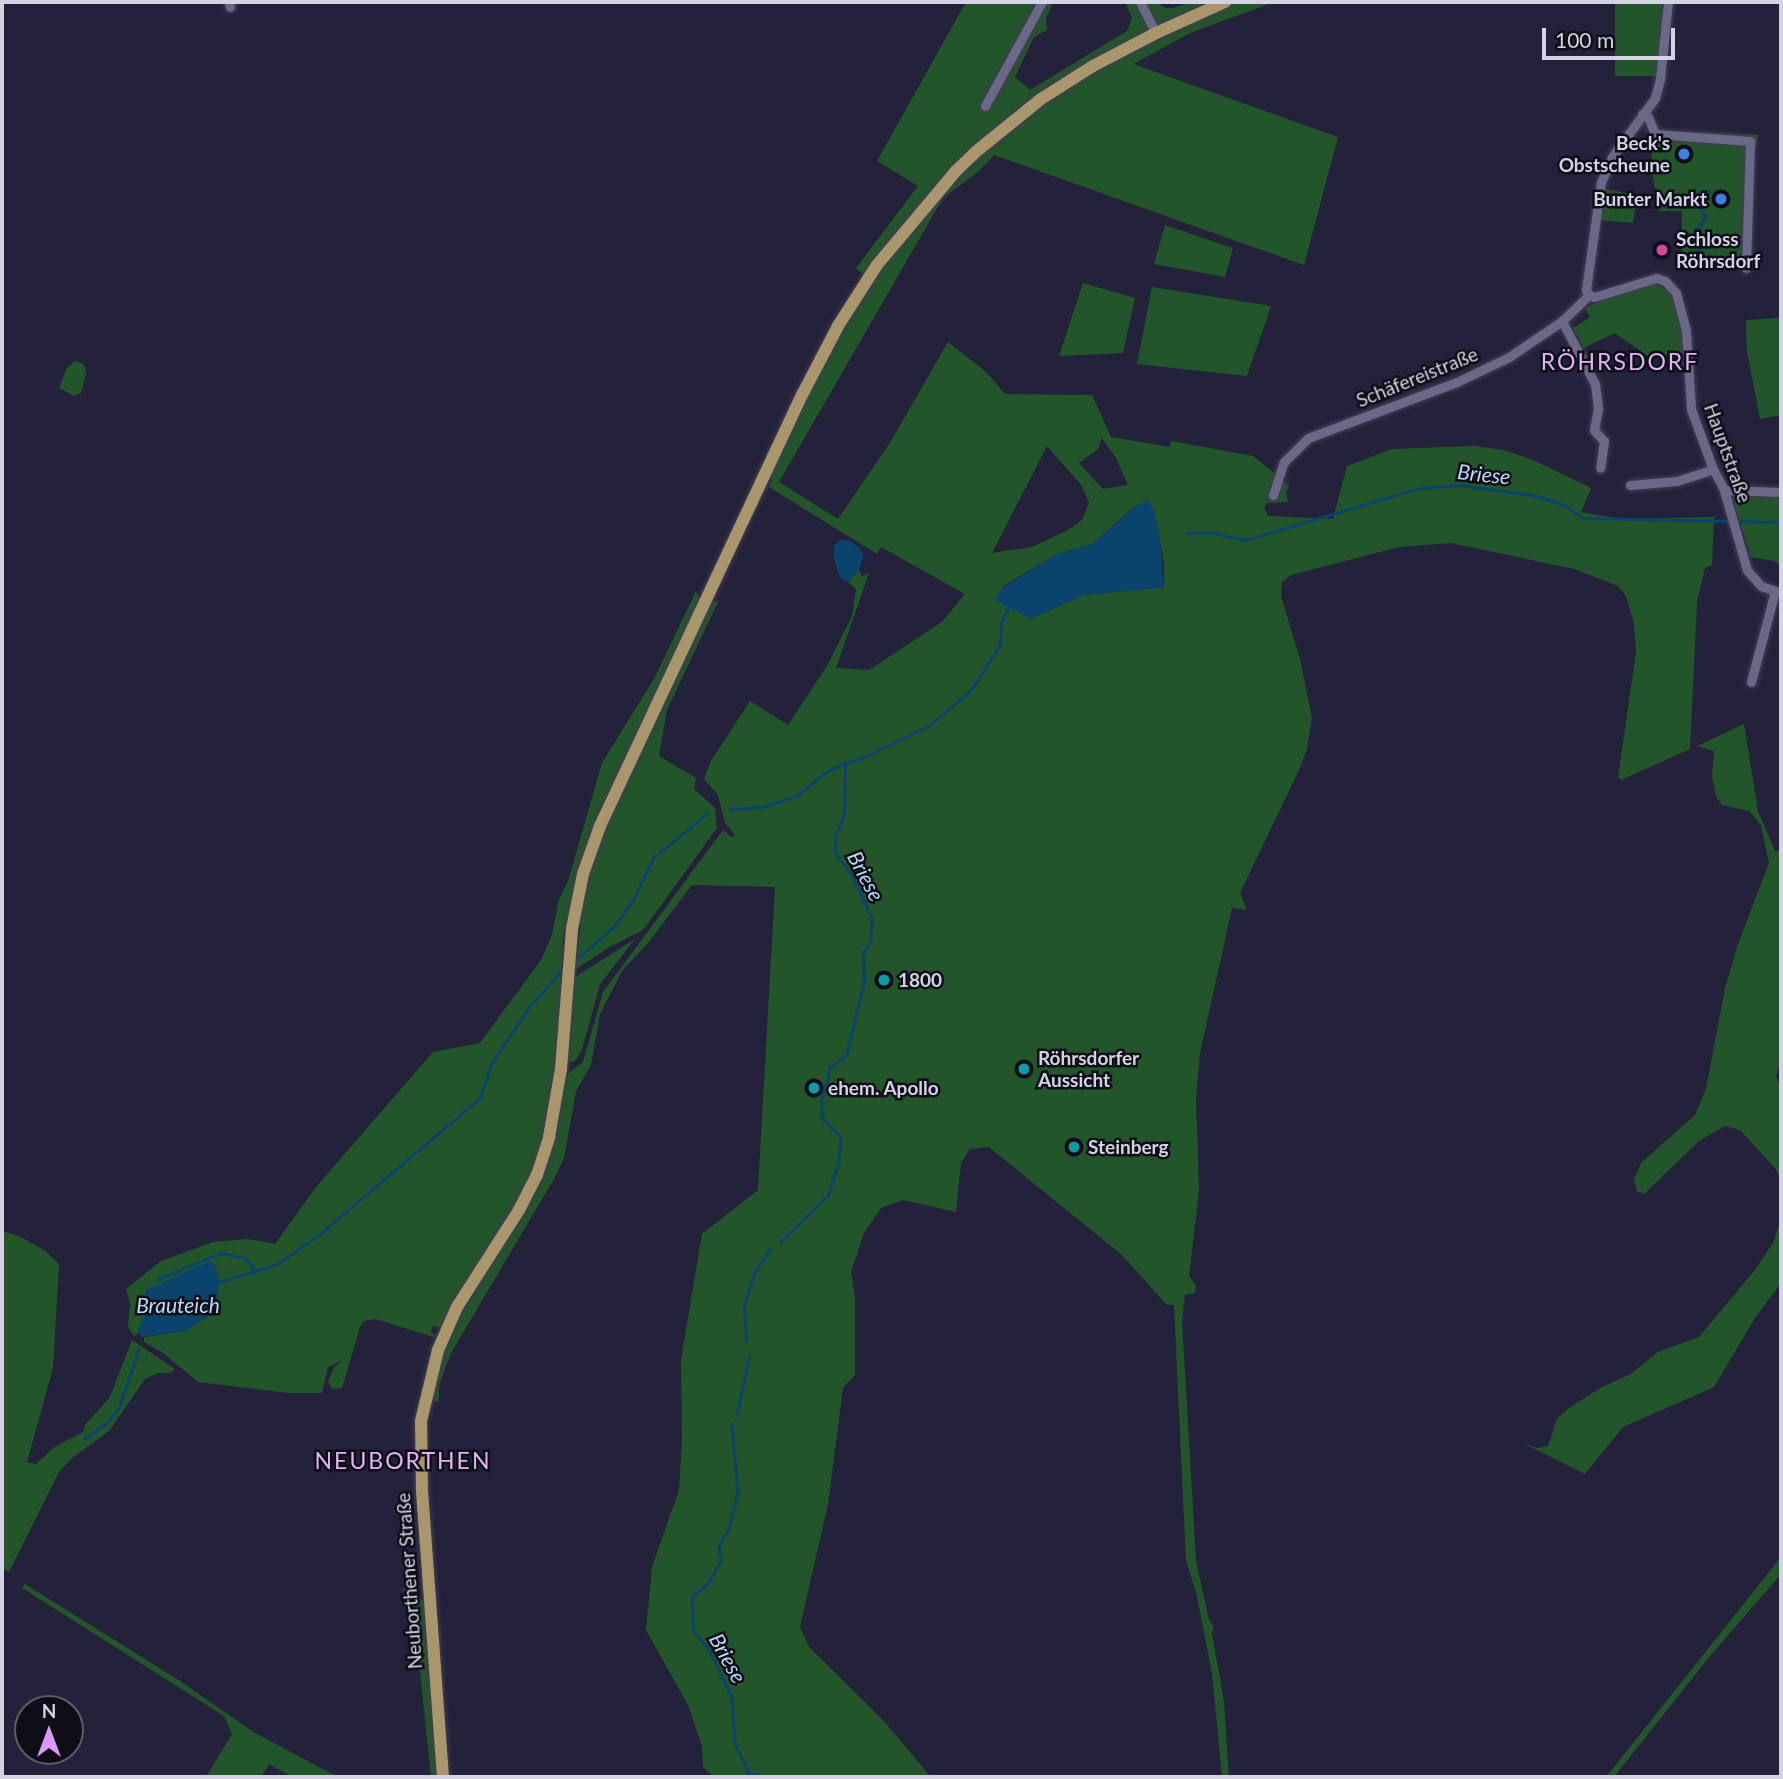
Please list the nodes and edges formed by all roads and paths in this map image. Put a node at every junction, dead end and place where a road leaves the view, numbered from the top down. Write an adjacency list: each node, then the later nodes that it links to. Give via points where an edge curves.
1 (1042, 2): 6 (street)
2 (1140, 2): 5 (street)
3 (1225, 2): 5 (main road, Neuborthener Straße)
4 (1668, 2): 7 (street, via 1660,79 1655,98)
5 (1156, 33): 19 (main road, Neuborthener Straße, via 1041,99 978,150 914,218 864,284 802,395 622,776 583,874 572,929 560,1080 544,1153 519,1210 457,1307 438,1350 421,1421)
6 (985, 106)
7 (1642, 114): 8 (street, via 1655,134 1751,141); 9 (street, via 1601,182 1586,289)
8 (1746, 268)
9 (1589, 295): 10 (street, Schäfereistraße); 12 (street, Hauptstraße, via 1656,278 1670,285 1684,319 1692,409)
10 (1562, 321): 11 (street, via 1598,394 1594,430 1604,441); 16 (street, Schäfereistraße, via 1509,357 1461,380 1308,438 1284,462)
11 (1601, 468)
12 (1713, 469): 13 (street, via 1677,481); 14 (street, Hauptstraße)
13 (1630, 485)
14 (1724, 491): 15 (street); 17 (street, Hauptstraße, via 1753,579)
15 (1781, 492)
16 (1273, 495)
17 (1778, 592): 18 (street)
18 (1751, 682)
19 (443, 1777)

